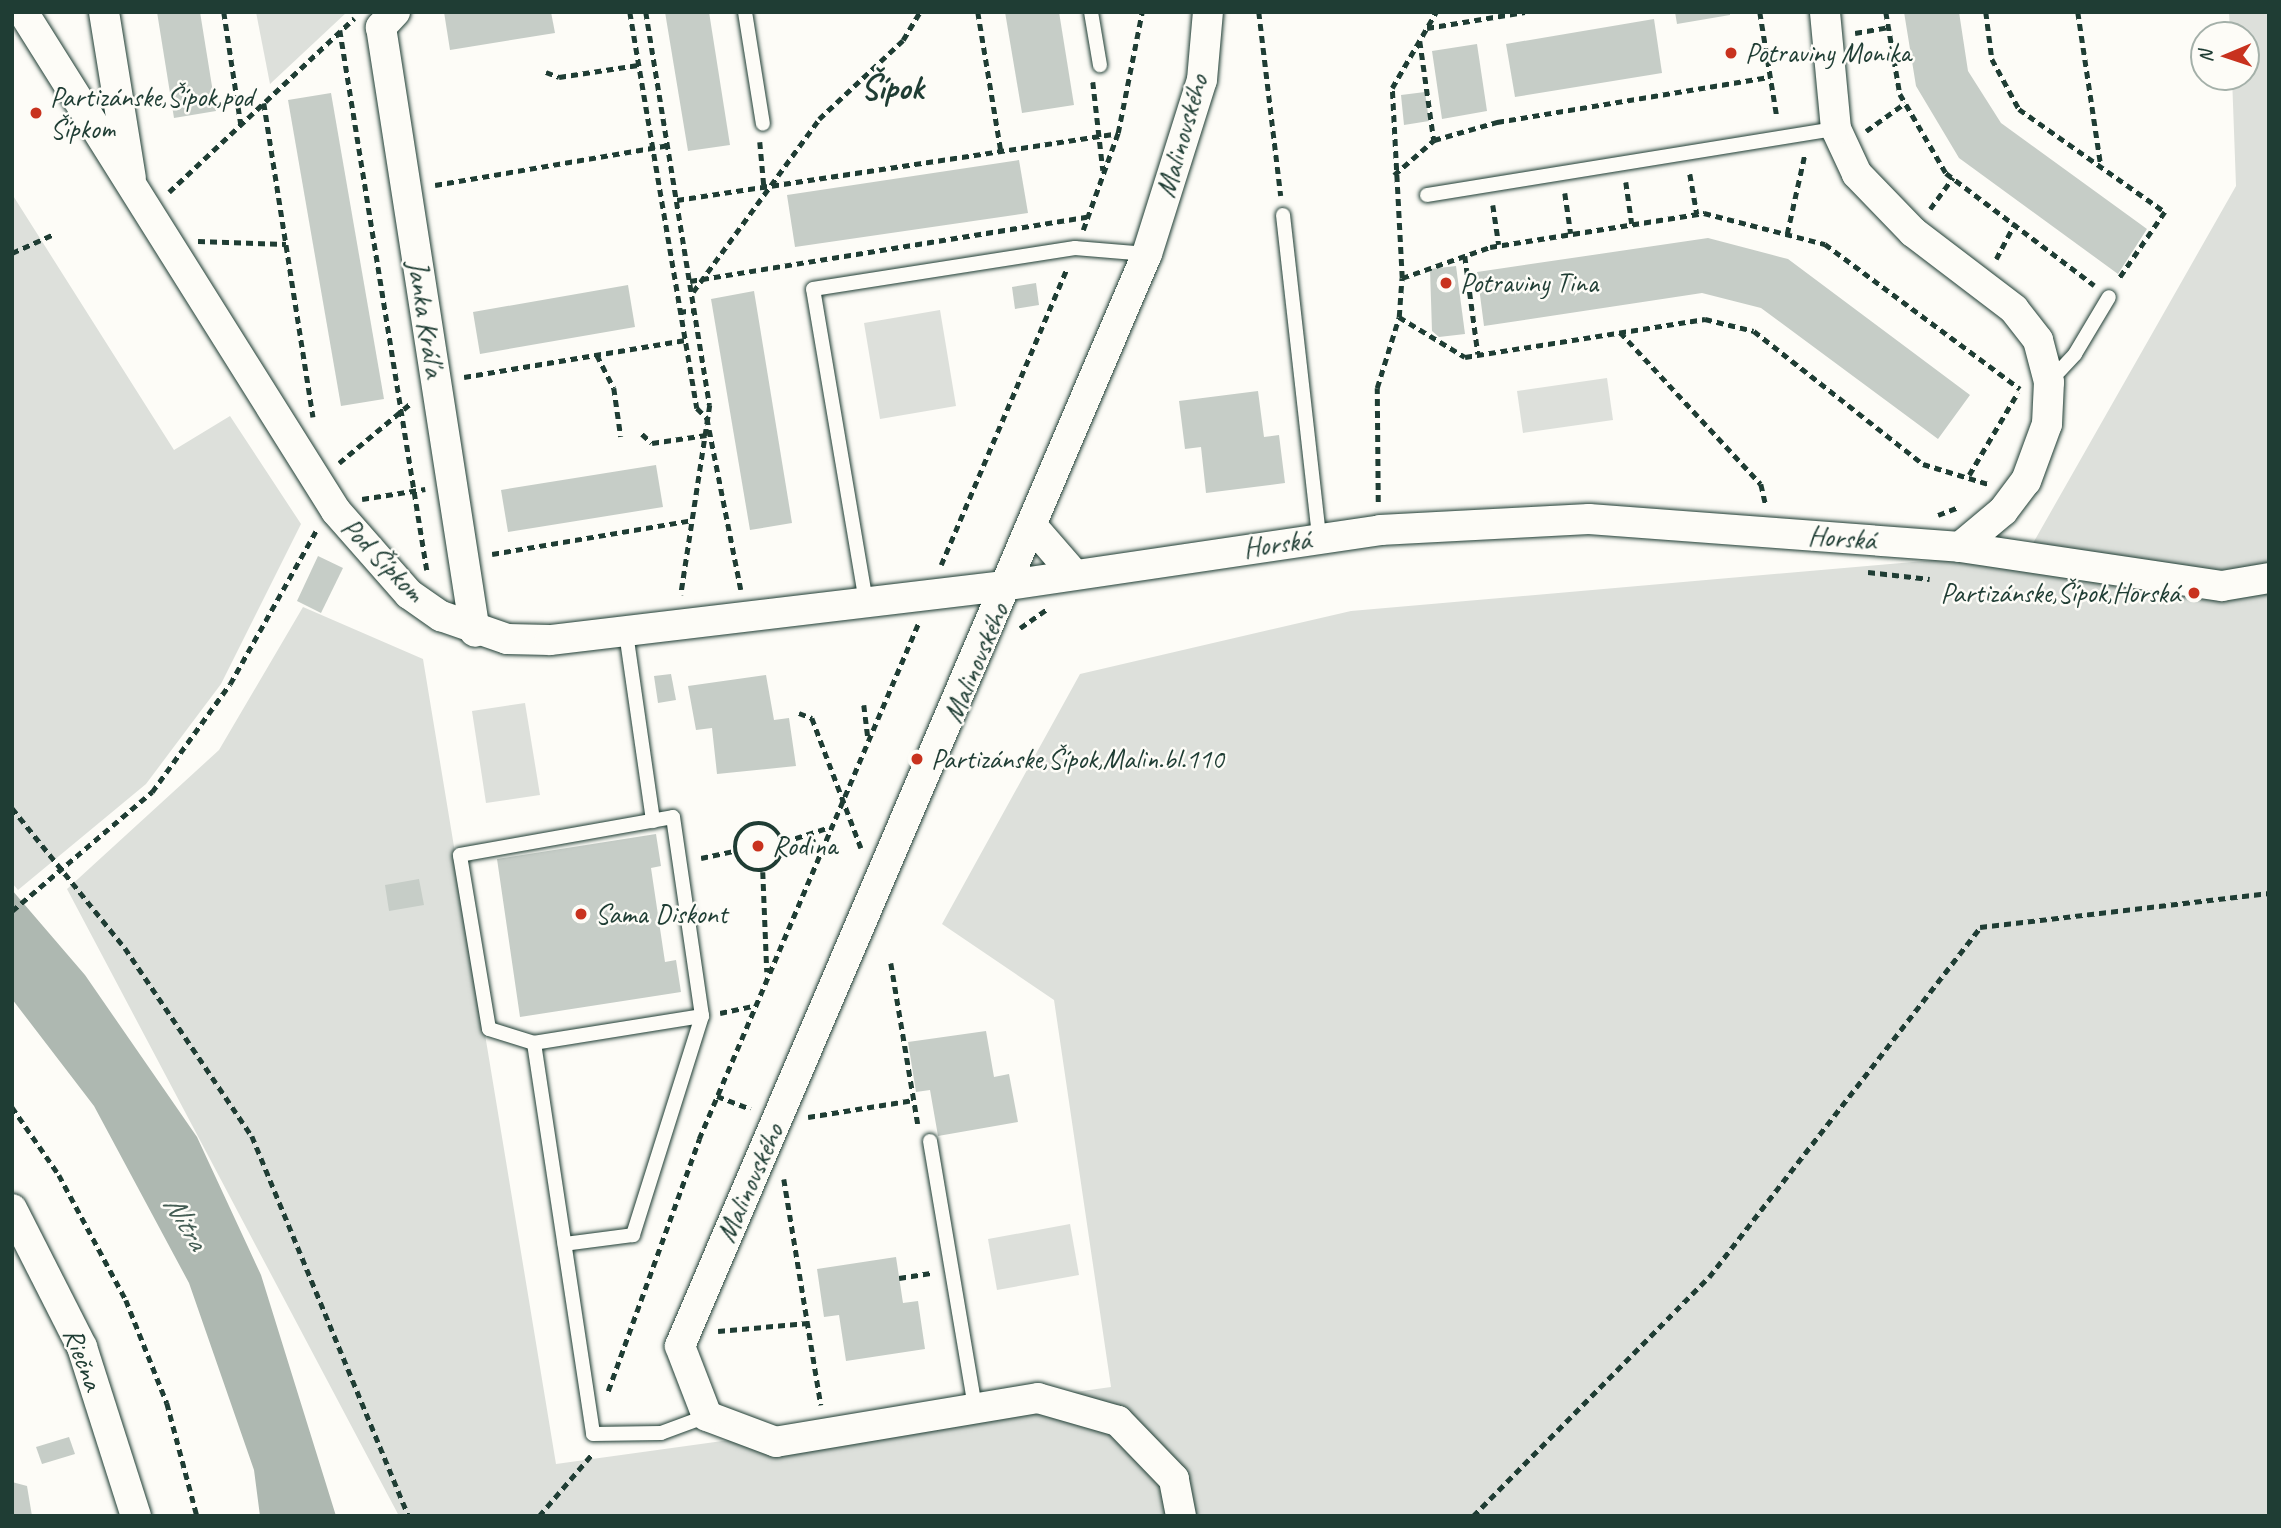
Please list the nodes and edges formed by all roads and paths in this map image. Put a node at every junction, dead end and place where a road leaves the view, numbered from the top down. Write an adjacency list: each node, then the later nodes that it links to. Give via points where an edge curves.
1 (23, 12): 55 (street, Pod Šípkom)
2 (104, 12): 55 (street)
3 (224, 12): 34 (path)
4 (359, 12): 24 (path)
5 (395, 12): 51 (street, Janka Kráľa, via 381,27)
6 (630, 12): 27 (path)
7 (646, 12): 42 (path)
8 (745, 12): 35 (lane)
9 (920, 12): 50 (path, via 903,40 849,85)
10 (978, 12): 44 (path)
11 (1091, 12): 28 (lane)
12 (1142, 12): 37 (path)
13 (1209, 12): 74 (street, Malinovského, via 1202,80)
14 (1259, 12): 60 (path)
15 (1436, 12): 23 (path)
16 (1525, 12): 23 (path)
17 (1760, 12): 30 (path)
18 (1825, 12): 36 (street)
19 (1886, 12): 22 (path)
20 (1986, 12): 46 (path, via 1992,59 2019,109)
21 (2078, 12): 46 (path)
22 (1888, 27): 25 (path); 32 (path)
23 (1427, 28): 26 (path)
24 (340, 30): 31 (path); 91 (path)
25 (1863, 32)
26 (1420, 40): 41 (path); 48 (path, via 1392,89)
27 (638, 65): 29 (path, via 559,77); 43 (path)
28 (1100, 65): 38 (path, via 1092,84)
29 (546, 72)
30 (1770, 77): 39 (path); 41 (path, via 1497,122)
31 (264, 103): 34 (path); 69 (path)
32 (1905, 103): 33 (path); 49 (path)
33 (1891, 112)
34 (241, 124): 55 (path)
35 (763, 124)
36 (1836, 129): 39 (lane); 89 (street, via 1857,174 1913,232 2014,309 2038,340)
37 (1118, 133): 38 (path); 47 (path)
38 (1098, 137): 44 (path); 47 (path)
39 (1780, 138): 54 (lane)
40 (759, 139): 50 (path)
41 (1434, 140): 48 (path)
42 (668, 145): 43 (path); 56 (path)
43 (652, 147): 51 (path); 82 (path)
44 (1001, 151): 50 (path)
45 (1806, 161): 67 (path)
46 (2101, 166): 80 (path, via 2165,212)
47 (1103, 172): 61 (path)
48 (1394, 175): 76 (path)
49 (1953, 177): 52 (path); 62 (path)
50 (764, 187): 56 (path); 77 (path)
51 (406, 190): 88 (street, Janka Kráľa)
52 (1943, 191)
53 (1693, 192): 59 (path)
54 (1427, 195)
55 (146, 198): 103 (street, Pod Šípkom)
56 (677, 200): 78 (path)
57 (1629, 203): 64 (path)
58 (1568, 212): 66 (path)
59 (1697, 214): 64 (path); 67 (path)
60 (1283, 215): 113 (lane)
61 (1088, 217): 72 (path); 77 (path)
62 (2015, 223): 71 (path); 80 (path)
63 (1495, 224): 70 (path)
64 (1632, 224): 66 (path)
65 (54, 234): 73 (path)
66 (1571, 234): 70 (path)
67 (1787, 234): 90 (path, via 1825,244)
68 (193, 240): 69 (path)
69 (286, 244): 93 (path)
70 (1499, 245): 75 (path)
71 (2003, 245)
72 (1075, 248): 74 (lane); 118 (path); 123 (lane, via 813,289)
73 (12, 253)
74 (1147, 254): 112 (street, Malinovského)
75 (1465, 256): 76 (path); 86 (path)
76 (1402, 278): 83 (path)
77 (701, 279): 78 (path); 79 (path)
78 (690, 281): 79 (path)
79 (692, 293): 81 (path)
80 (2109, 297): 89 (lane, via 2075,354)
81 (695, 310): 82 (path); 92 (path)
82 (679, 312): 85 (path)
83 (1399, 317): 86 (path, via 1465,357); 107 (path, via 1377,388)
84 (1619, 331): 86 (path); 98 (path, via 1705,319 1754,331 1923,464); 106 (path, via 1761,484)
85 (684, 340): 87 (path); 92 (path, via 696,408)
86 (1478, 354)
87 (597, 355): 88 (path); 96 (path, via 614,388)
88 (436, 382): 91 (path); 99 (street, Janka Kráľa)
89 (2039, 388): 90 (path); 114 (street, via 2047,424 2026,481 2003,511)
90 (2020, 389): 98 (path)
91 (402, 411): 97 (path); 100 (path)
92 (707, 418): 95 (path)
93 (315, 426)
94 (642, 434): 95 (path, via 652,443)
95 (707, 434): 111 (path); 124 (path)
96 (621, 437)
97 (331, 470)
98 (1969, 475): 101 (path, via 1990,484)
99 (454, 485): 100 (path); 128 (street, Janka Kráľa)
100 (415, 491): 103 (path); 120 (path)
101 (1981, 491)
102 (1963, 504): 110 (path)
103 (343, 506): 128 (street, Pod Šípkom, via 409,594); 142 (path, via 297,558 230,684 175,763 152,792)
104 (1391, 506): 107 (path)
105 (1754, 506): 106 (path)
106 (1766, 507): 108 (path)
107 (1378, 508): 109 (path)
108 (1779, 508)
109 (1367, 509)
110 (1933, 516)
111 (692, 520): 115 (path); 126 (path)
112 (1034, 528): 117 (street); 122 (street, Malinovského)
113 (1319, 538): 114 (street, Horská, via 1589,519); 117 (street, Horská)
114 (1959, 547): 119 (street, Horská, via 2222,586)
115 (480, 556)
116 (1863, 572): 121 (path)
117 (1073, 573): 122 (street, Horská)
118 (936, 575)
119 (2269, 578)
120 (429, 579)
121 (1930, 579)
122 (1009, 585): 123 (street, Pod Šípkom); 165 (street, Malinovského, via 680,1346)
123 (866, 602): 129 (street, Pod Šípkom)
124 (744, 604)
125 (1055, 604): 130 (path)
126 (678, 611)
127 (922, 613): 133 (path)
128 (475, 632): 129 (street, Pod Šípkom, via 550,640)
129 (626, 633): 136 (lane)
130 (1011, 634)
131 (864, 705): 133 (path)
132 (799, 713): 134 (path, via 812,718)
133 (868, 738): 134 (path)
134 (842, 800): 137 (path); 140 (path)
135 (12, 808): 142 (path)
136 (653, 821): 141 (lane, via 673,817); 150 (lane, via 460,855 489,1029)
137 (830, 827): 138 (path); 147 (path)
138 (785, 842): 139 (path, via 774,826 755,821 739,832); 143 (path, via 780,862)
139 (734, 851): 141 (path); 143 (path, via 745,867)
140 (862, 851)
141 (680, 862): 149 (lane)
142 (63, 869): 145 (path); 170 (path, via 252,1136)
143 (764, 872): 147 (path)
144 (2269, 893): 173 (path, via 1980,927 1709,1277)
145 (12, 911)
146 (891, 962): 152 (path)
147 (767, 974): 148 (path)
148 (753, 1006): 149 (path); 151 (path)
149 (702, 1016): 150 (lane); 159 (lane, via 633,1235)
150 (534, 1043): 159 (lane)
151 (716, 1096): 154 (path); 167 (path)
152 (914, 1100): 155 (path); 156 (path, via 919,1130)
153 (12, 1107): 169 (path, via 59,1175 126,1300 167,1404)
154 (760, 1112)
155 (797, 1119)
156 (930, 1141): 160 (lane)
157 (783, 1174): 162 (path)
158 (12, 1209): 168 (street, Riečna, via 82,1347)
159 (565, 1244): 167 (lane)
160 (952, 1270): 161 (path); 164 (lane)
161 (899, 1278)
162 (808, 1323): 163 (path); 166 (path)
163 (710, 1332)
164 (975, 1408): 166 (street); 172 (street, via 1038,1398 1118,1421 1174,1479)
165 (707, 1416): 166 (street, via 776,1442); 167 (lane, via 661,1433)
166 (826, 1433)
167 (593, 1434): 171 (path, via 593,1454)
168 (136, 1516)
169 (197, 1516)
170 (409, 1516)
171 (538, 1516)
172 (1181, 1516)
173 (1473, 1516)

